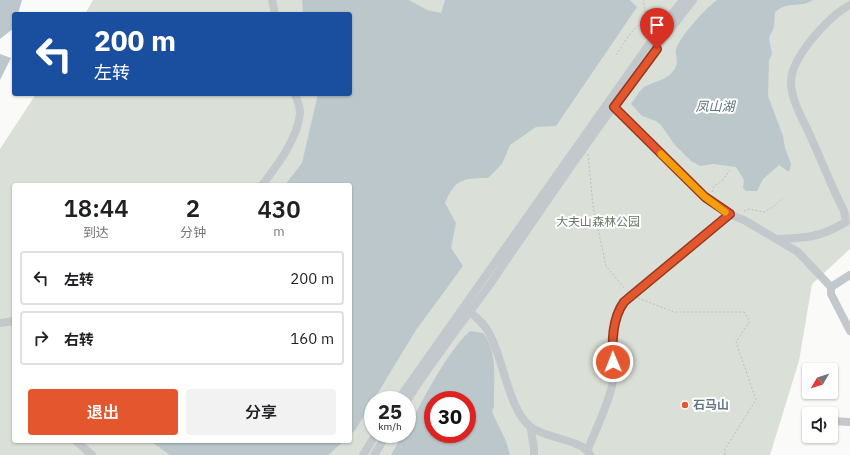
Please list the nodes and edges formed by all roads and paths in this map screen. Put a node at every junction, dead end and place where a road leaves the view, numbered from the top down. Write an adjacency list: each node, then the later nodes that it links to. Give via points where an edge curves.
1 (272, 0): 7 (street)
2 (643, 0): 6 (path)
3 (683, 0): 8 (street)
4 (690, 1): 11 (street)
5 (850, 5): 18 (street, via 833,17 812,40 794,68 791,84 798,109 844,211 846,222 810,238)
6 (645, 11): 8 (path); 9 (path, via 642,24 632,32)
7 (275, 12)
8 (668, 19): 22 (street)
9 (616, 55)
10 (296, 96): 14 (street, via 300,112 292,138 273,172)
11 (614, 107): 12 (street); 16 (street)
12 (587, 142): 21 (path, via 592,206 606,266); 22 (street)
13 (730, 170): 16 (path, via 722,181 714,186)
14 (264, 183)
15 (783, 198): 17 (path, via 764,212 746,209)
16 (708, 200): 17 (street)
17 (734, 216): 18 (street); 21 (street)
18 (778, 239): 20 (street, via 798,252)
19 (850, 275): 20 (street)
20 (830, 287): 25 (street)
21 (630, 295): 34 (street, via 617,312 612,387); 39 (path, via 674,312 744,312 750,321 736,342 756,400 725,449)
22 (466, 310): 26 (street); 27 (street); 30 (street, via 477,317 486,328 498,352 519,413)
23 (12, 321): 24 (street)
24 (0, 323)
25 (850, 331)
26 (405, 391)
27 (413, 391)
28 (838, 421): 29 (street)
29 (850, 422)
30 (530, 427): 34 (street); 38 (street)
31 (78, 443): 35 (street)
32 (370, 443): 36 (street)
33 (381, 443): 37 (street)
34 (589, 452)
35 (92, 455)
36 (363, 455)
37 (374, 455)
38 (534, 455)
39 (725, 455)

